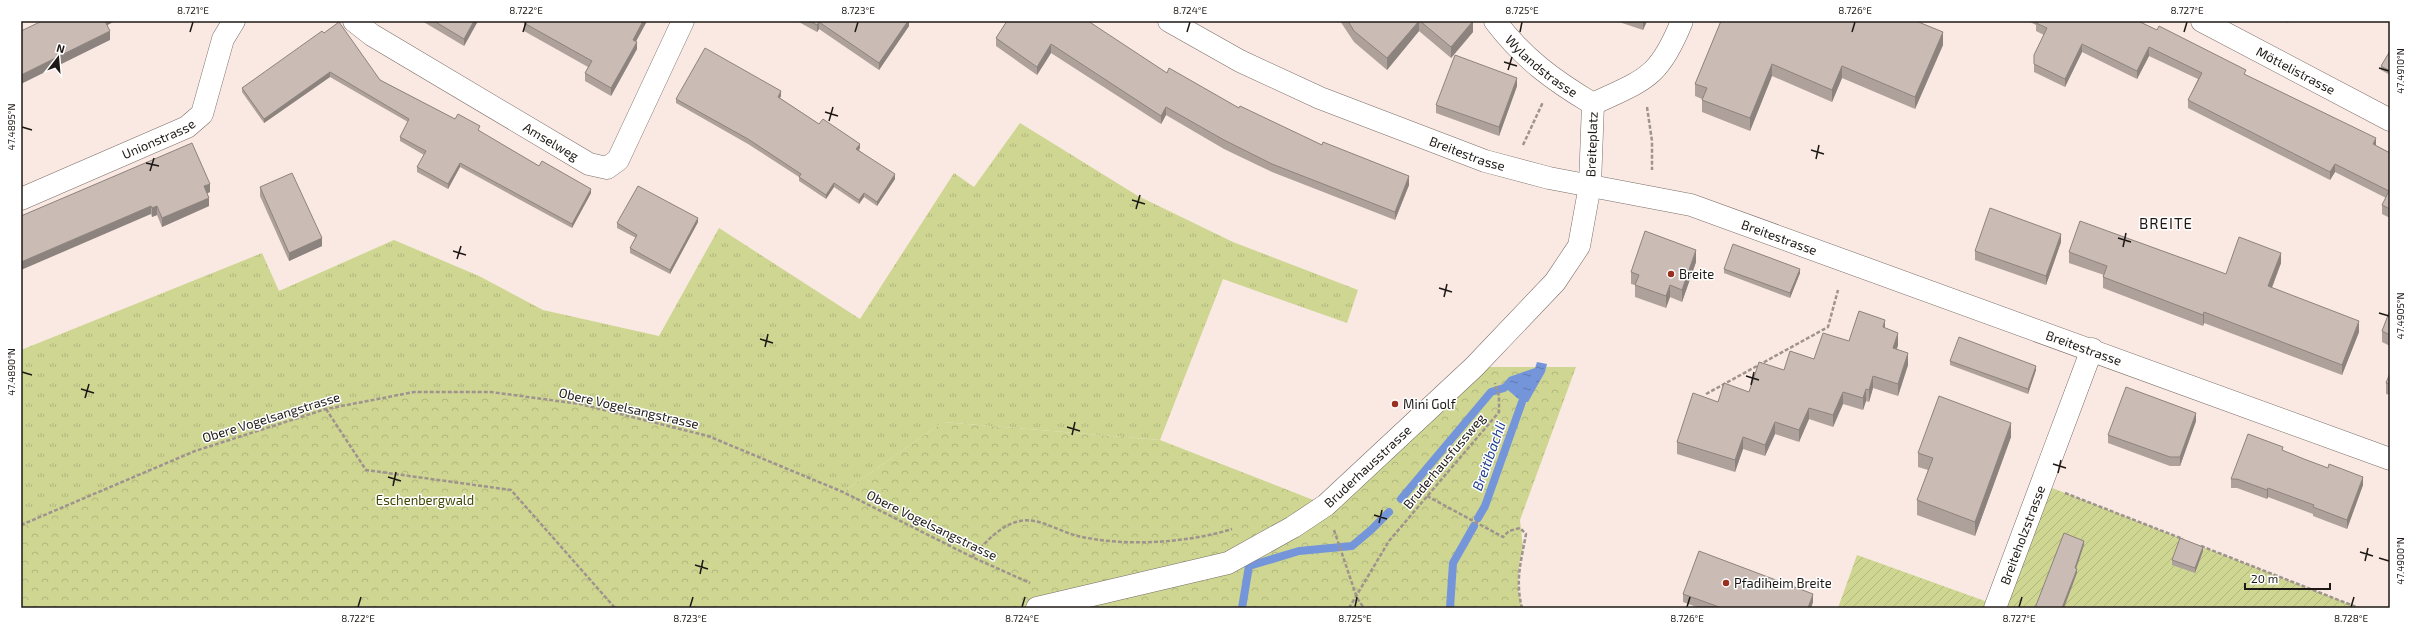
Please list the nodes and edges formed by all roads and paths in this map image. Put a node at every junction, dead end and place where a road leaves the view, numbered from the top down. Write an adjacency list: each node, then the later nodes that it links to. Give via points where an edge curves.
1 (234, 21): 15 (street, Unionstrasse, via 223,39 202,114 187,127)
2 (354, 21): 3 (street, Amselweg, via 372,35 590,164 607,168 618,160)
3 (683, 21)
4 (1169, 21): 14 (street, Breitestrasse, via 1240,61 1328,101 1485,161 1527,173)
5 (1495, 21): 10 (street, Wylandstrasse, via 1510,40 1553,80)
6 (1682, 21): 10 (street, via 1671,48 1659,67 1642,81)
7 (2202, 21): 11 (street, Möttelistrasse)
8 (1545, 97): 12 (path)
9 (1646, 102): 13 (path, via 1652,141)
10 (1594, 104): 14 (street, Breiteplatz)
11 (2390, 120)
12 (1522, 147)
13 (1652, 170)
14 (1590, 185): 17 (street, Breitestrasse, via 1691,205); 24 (street, Bruderhausstrasse, via 1579,246 1555,282 1474,367)
15 (21, 199)
16 (1838, 290): 19 (path, via 1828,327)
17 (2092, 349): 21 (street, Breitestrasse); 22 (street, Breiteholzstrasse)
18 (1495, 384): 23 (path, Bruderhausfussweg, via 1499,396 1499,412)
19 (1706, 394)
20 (326, 409): 25 (path, Obere Vogelsangstrasse, via 195,451); 29 (path, Obere Vogelsangstrasse, via 414,392 491,392 580,404 708,436 843,492); 32 (path, via 366,470 511,490)
21 (2390, 459)
22 (2042, 484): 27 (path); 37 (street, Breiteholzstrasse)
23 (1427, 496): 31 (path, Bruderhausfussweg, via 1389,541); 36 (path, via 1503,537 1509,531 1520,528 1526,534 1519,570 1518,590)
24 (1326, 505): 31 (path); 33 (street, Bruderhausstrasse, via 1293,527 1228,563)
25 (21, 525)
26 (1236, 528): 29 (path, via 1208,537 1157,541 1109,540 1078,536 1033,520 1020,521 999,530)
27 (2190, 542)
28 (2197, 545): 38 (path)
29 (972, 557): 30 (path, Obere Vogelsangstrasse)
30 (1034, 584)
31 (1357, 598): 34 (path, Bruderhausfussweg); 35 (path)
32 (615, 608)
33 (1037, 608)
34 (1349, 608)
35 (1364, 608)
36 (1522, 608)
37 (1995, 608)
38 (2359, 608)

